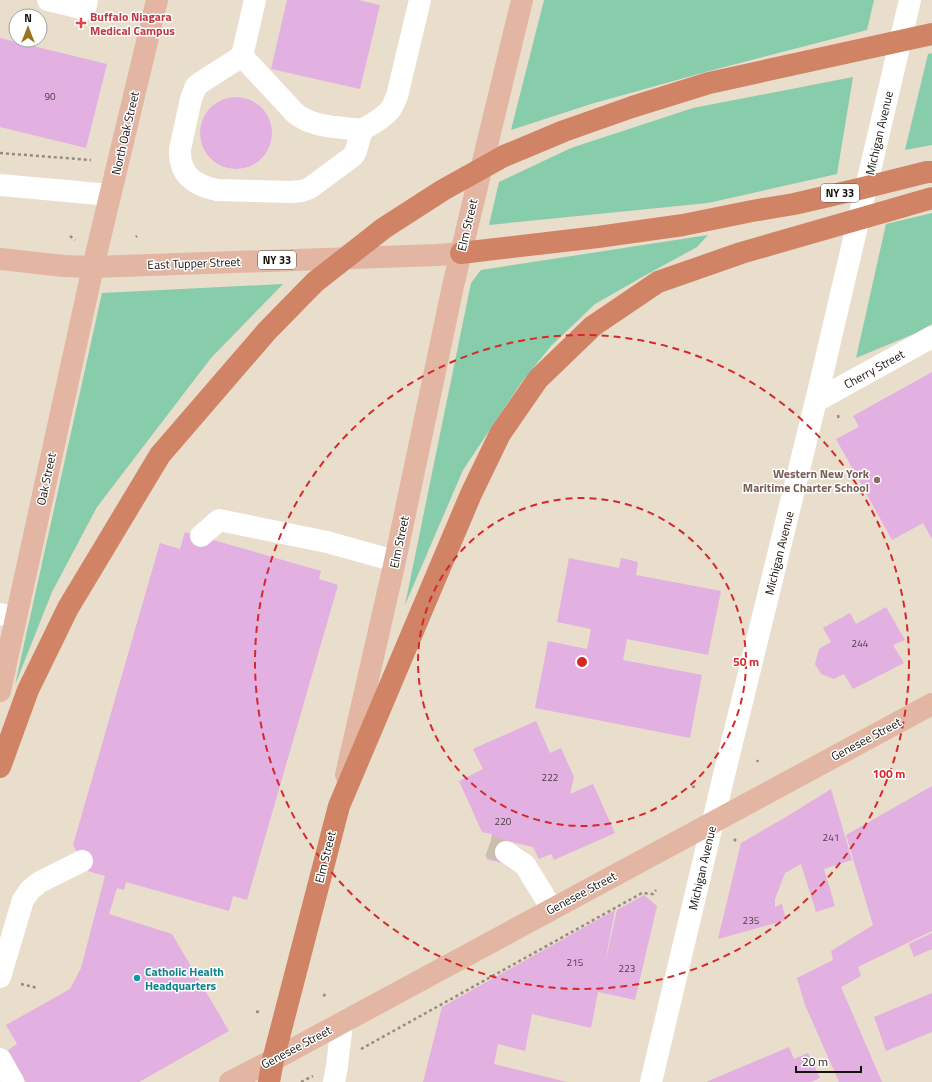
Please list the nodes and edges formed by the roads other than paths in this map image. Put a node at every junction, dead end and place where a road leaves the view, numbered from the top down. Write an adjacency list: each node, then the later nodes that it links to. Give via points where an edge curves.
1 (48, 0): 2 (street, via 85,9)
2 (87, 0)
3 (157, 0): 13 (main road, North Oak Street)
4 (255, 0): 9 (street)
5 (420, 0): 10 (street, via 394,103 385,115)
6 (522, 0): 15 (main road, Elm Street)
7 (910, 0): 19 (street, Michigan Avenue)
8 (932, 34): 25 (highway, via 708,83 564,131 504,156 443,190 384,228 315,282 267,331 160,455 68,608 28,690)
9 (242, 56): 10 (street, via 301,118 320,125); 10 (street, via 200,83 193,92 180,158 187,175 195,182 217,190 302,191 310,188 353,156)
10 (362, 130)
11 (932, 172): 15 (highway, NY 33, via 794,204 683,226)
12 (0, 185): 13 (street)
13 (110, 195): 17 (main road, North Oak Street)
14 (932, 198): 26 (highway, via 741,253 658,282 593,326 538,379 500,434 474,487)
15 (461, 253): 17 (main road, East Tupper Street / NY 33); 21 (main road, Elm Street)
16 (0, 259): 17 (main road, East Tupper Street / NY 33)
17 (93, 267): 22 (main road, Oak Street)
18 (932, 338): 19 (street, Cherry Street)
19 (816, 401): 27 (street, Michigan Avenue)
20 (201, 536): 21 (street, via 219,520 327,542)
21 (396, 561): 26 (main road, Elm Street)
22 (8, 615): 23 (main road, Oak Street)
23 (0, 691)
24 (932, 704): 27 (main road, Genesee Street)
25 (0, 767)
26 (339, 806): 34 (highway, Elm Street)
27 (713, 822): 30 (main road, Genesee Street); 39 (street, Michigan Avenue)
28 (506, 852): 30 (street, via 525,865)
29 (82, 861): 31 (street, via 40,882 30,890 23,900)
30 (552, 909): 32 (main road, Genesee Street)
31 (0, 977)
32 (342, 1022): 34 (main road, Genesee Street); 35 (street)
33 (0, 1059): 36 (street)
34 (273, 1060): 37 (main road, Genesee Street); 38 (highway, Elm Street)
35 (336, 1072)
36 (13, 1082)
37 (230, 1082)
38 (268, 1082)
39 (651, 1082)

